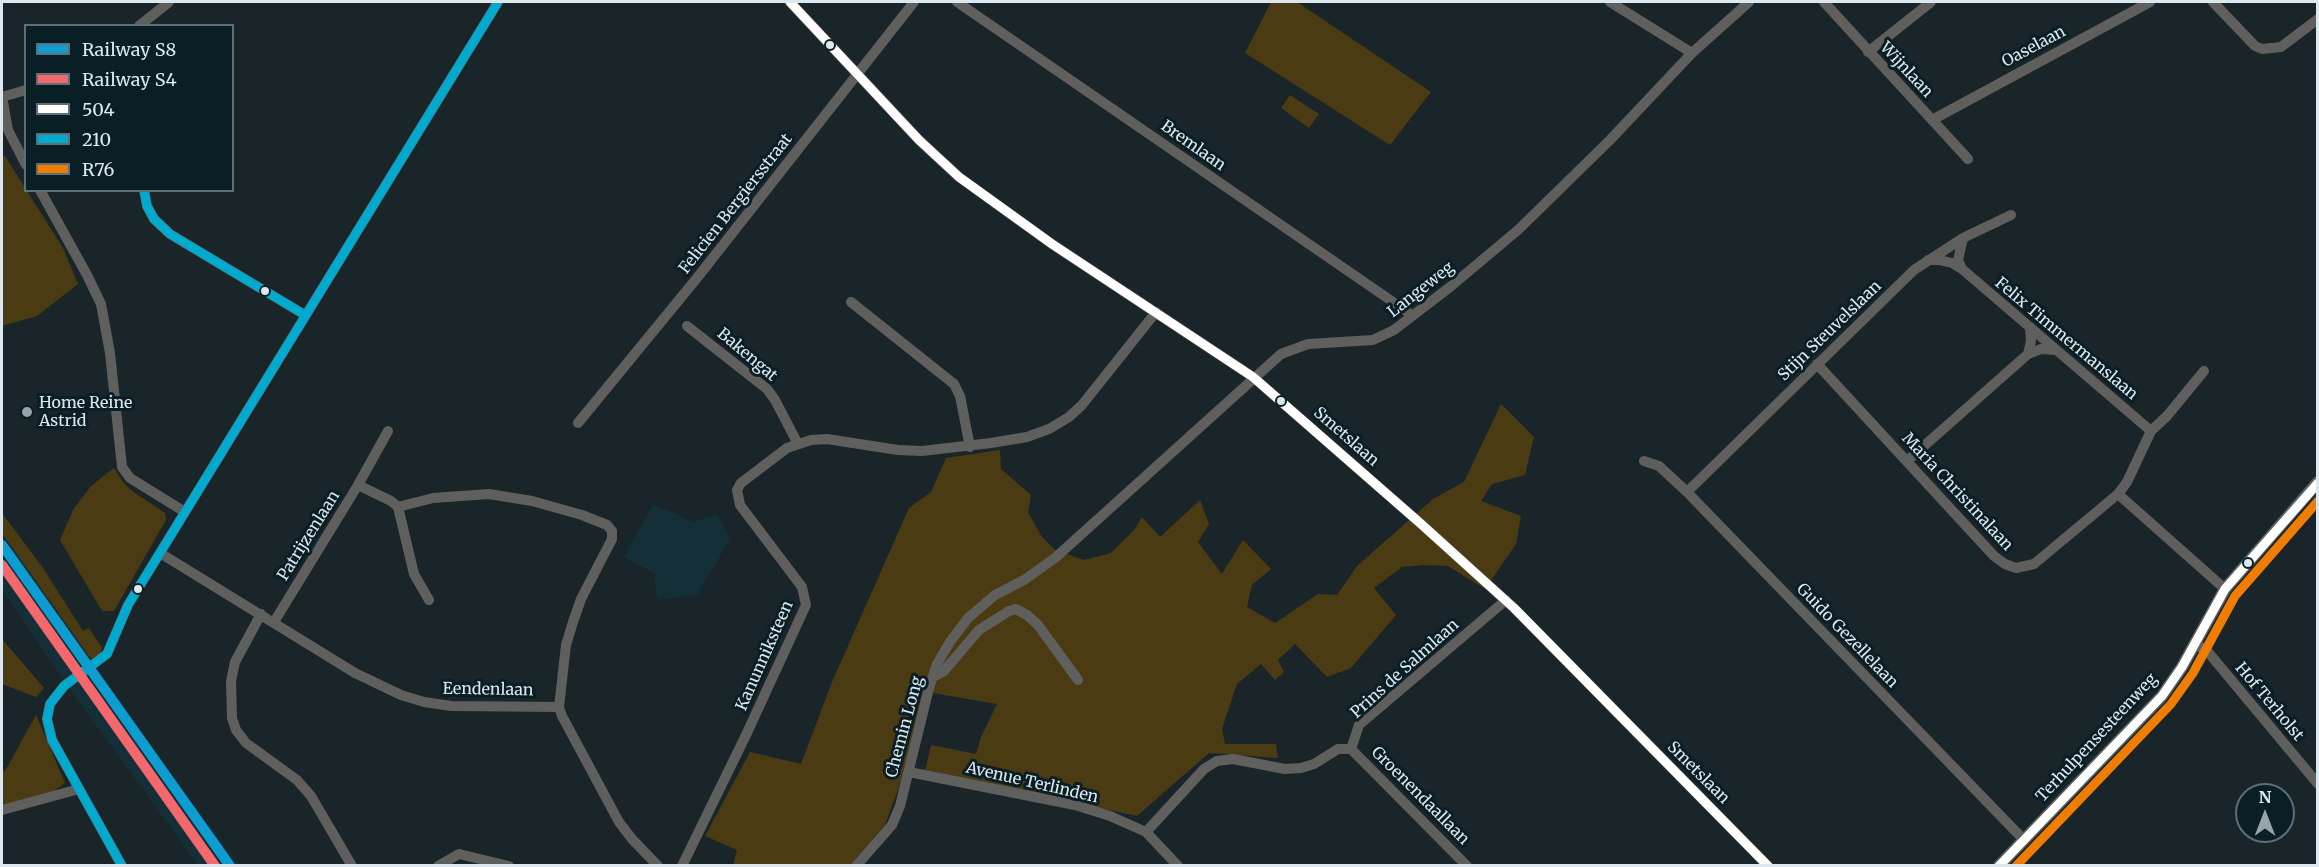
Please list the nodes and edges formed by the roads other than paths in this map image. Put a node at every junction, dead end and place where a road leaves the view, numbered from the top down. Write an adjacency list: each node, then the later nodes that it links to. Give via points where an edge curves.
1 (169, 2): 13 (street)
2 (498, 2): 30 (street)
3 (790, 2): 16 (street, Smetslaan)
4 (914, 2): 16 (street, Felicien Bergiersstraat)
5 (957, 2): 31 (street, Bremlaan)
6 (1610, 2): 15 (street)
7 (1749, 2): 15 (street, Langeweg)
8 (1824, 2): 14 (street, Wijnlaan)
9 (1931, 2): 14 (street)
10 (2150, 2): 19 (street, Oaselaan)
11 (2213, 2): 12 (street, via 2262,49 2281,47)
12 (2318, 19)
13 (142, 24)
14 (1868, 52): 19 (street, Wijnlaan)
15 (1692, 53): 31 (street, Langeweg, via 1518,230)
16 (858, 74): 29 (street, Smetslaan, via 958,177); 39 (street, Felicien Bergiersstraat)
17 (24, 90): 18 (street)
18 (2, 96): 21 (street, via 8,130)
19 (1932, 120): 20 (street, Wijnlaan)
20 (1968, 159)
21 (24, 161)
22 (41, 192): 51 (street, via 101,304 124,471)
23 (144, 192): 30 (street, via 154,219 170,234)
24 (2011, 215): 25 (street, Stijn Steuvelslaan)
25 (1962, 238): 26 (street, Stijn Steuvelslaan); 27 (street, via 1958,260)
26 (1928, 260): 27 (street, Felix Timmermanslaan, via 1952,263); 36 (street, Stijn Steuvelslaan)
27 (1962, 269): 33 (street, Felix Timmermanslaan)
28 (851, 302): 43 (street, via 954,384)
29 (1156, 312): 38 (street, Smetslaan); 43 (street, Kanunniksteen, via 1069,417 1027,437)
30 (305, 315): 51 (street)
31 (1412, 315): 38 (street, Langeweg, via 1373,340 1292,348)
32 (687, 326): 42 (street, Bakengat, via 767,389)
33 (2030, 327): 34 (street, Felix Timmermanslaan); 35 (street)
34 (2055, 350): 35 (street); 41 (street, Felix Timmermanslaan)
35 (2028, 354): 44 (street)
36 (1817, 364): 44 (street, Maria Christinalaan); 48 (street, Stijn Steuvelslaan)
37 (2204, 371): 41 (street, Maria Christinalaan)
38 (1253, 377): 52 (street, Langeweg); 56 (street, Smetslaan)
39 (578, 423)
40 (388, 431): 47 (street)
41 (2151, 431): 49 (street, Maria Christinalaan)
42 (798, 444): 43 (street, Kanunniksteen, via 827,439 898,450); 75 (street, Kanunniksteen, via 741,483 737,498 802,587 806,595 805,612)
43 (970, 447)
44 (1907, 460): 49 (street, Maria Christinalaan, via 1994,556 2016,568 2034,564)
45 (1644, 461): 48 (street, Guido Gezellelaan, via 1659,466)
46 (2318, 482): 54 (main road, Terhulpensesteenweg)
47 (358, 485): 50 (street, Patrijzenlaan); 58 (street, Patrijzenlaan)
48 (1688, 492): 69 (street, Guido Gezellelaan)
49 (2118, 494): 54 (street)
50 (398, 507): 55 (street, via 414,574); 62 (street, via 471,494 507,495 582,515 612,531 581,599 566,645)
51 (185, 512): 53 (street)
52 (1077, 538): 60 (street, Chemin Long, via 1044,567 978,609 950,642)
53 (160, 553): 57 (street, Eendenlaan); 66 (street, via 125,611 107,654 64,686 54,696 48,711 48,730)
54 (2224, 589): 59 (main road, Terhulpensesteenweg)
55 (429, 600)
56 (1506, 600): 63 (street, Prins de Salmlaan, via 1359,725); 79 (street, Smetslaan)
57 (261, 614): 58 (street, Eendenlaan); 71 (street, via 235,662 232,718 246,742 297,780 311,796)
58 (274, 622): 62 (street, Eendenlaan, via 371,682 401,695 451,706)
59 (2194, 643): 65 (street, Hof Terholst, via 2208,652); 69 (main road, Terhulpensesteenweg, via 2162,696)
60 (933, 677): 61 (street, via 944,671 979,630 1016,609 1038,625); 64 (street, Chemin Long)
61 (1078, 680)
62 (559, 707): 74 (street, via 619,822)
63 (1351, 749): 68 (street, via 1338,749 1301,768 1217,760); 78 (street, Groenendaallaan)
64 (909, 772): 68 (street, Avenue Terlinden, via 1075,805); 76 (street, Chemin Long, via 892,825)
65 (2318, 784)
66 (79, 789): 67 (street); 70 (street)
67 (2, 810)
68 (1146, 832): 77 (street)
69 (2023, 839): 80 (main road, Terhulpensesteenweg)
70 (122, 866)
71 (352, 866)
72 (438, 866): 73 (street, via 459,854)
73 (509, 866)
74 (658, 866)
75 (682, 866)
76 (856, 866)
77 (1178, 866)
78 (1467, 866)
79 (1768, 866)
80 (1999, 866)

